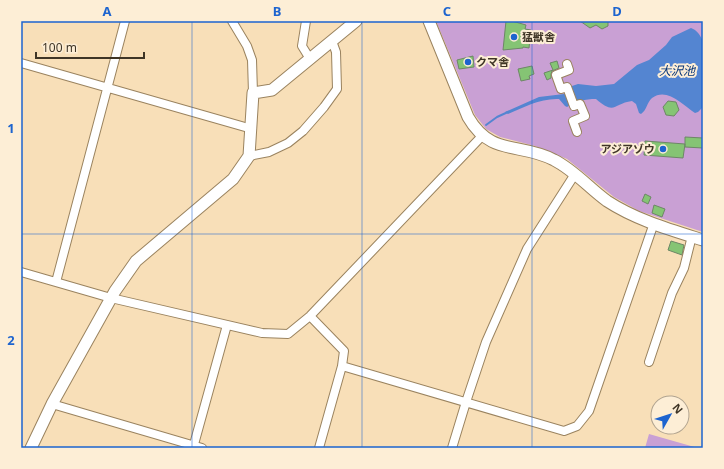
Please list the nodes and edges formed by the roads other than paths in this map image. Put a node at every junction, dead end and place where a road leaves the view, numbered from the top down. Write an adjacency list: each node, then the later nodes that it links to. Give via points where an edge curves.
1 (125, 21): 10 (street)
2 (232, 21): 11 (street, via 252,60)
3 (306, 21): 7 (street, via 302,46)
4 (356, 21): 6 (street)
5 (429, 21): 14 (street, via 468,117)
6 (332, 41): 7 (street); 15 (street, via 336,52 337,89 303,131 288,143 269,152)
7 (310, 60): 11 (street, via 272,90)
8 (21, 63): 10 (street)
9 (567, 64): 13 (street, via 569,70 556,75 561,89 566,87 574,106 580,104 585,116 573,121)
10 (108, 89): 12 (street); 21 (street)
11 (253, 93): 12 (street)
12 (252, 129): 15 (street)
13 (577, 132)
14 (482, 136): 16 (street, via 498,145 545,156); 23 (street)
15 (249, 156): 22 (street, via 233,179 136,261)
16 (575, 174): 17 (street, via 610,202); 27 (street, via 527,249 486,342)
17 (654, 223): 18 (street); 27 (street, via 589,411 577,426 564,431)
18 (692, 236): 19 (street); 25 (street, via 684,268 672,293)
19 (703, 240)
20 (21, 272): 21 (street)
21 (56, 282): 22 (street)
22 (111, 298): 24 (street); 28 (street)
23 (310, 316): 24 (street, via 288,334 262,333); 26 (street, via 344,351)
24 (227, 325): 29 (street)
25 (649, 362)
26 (342, 366): 27 (street); 32 (street)
27 (466, 402): 33 (street)
28 (52, 404): 29 (street); 30 (street)
29 (193, 447): 31 (street)
30 (31, 448)
31 (202, 448)
32 (319, 448)
33 (452, 448)

